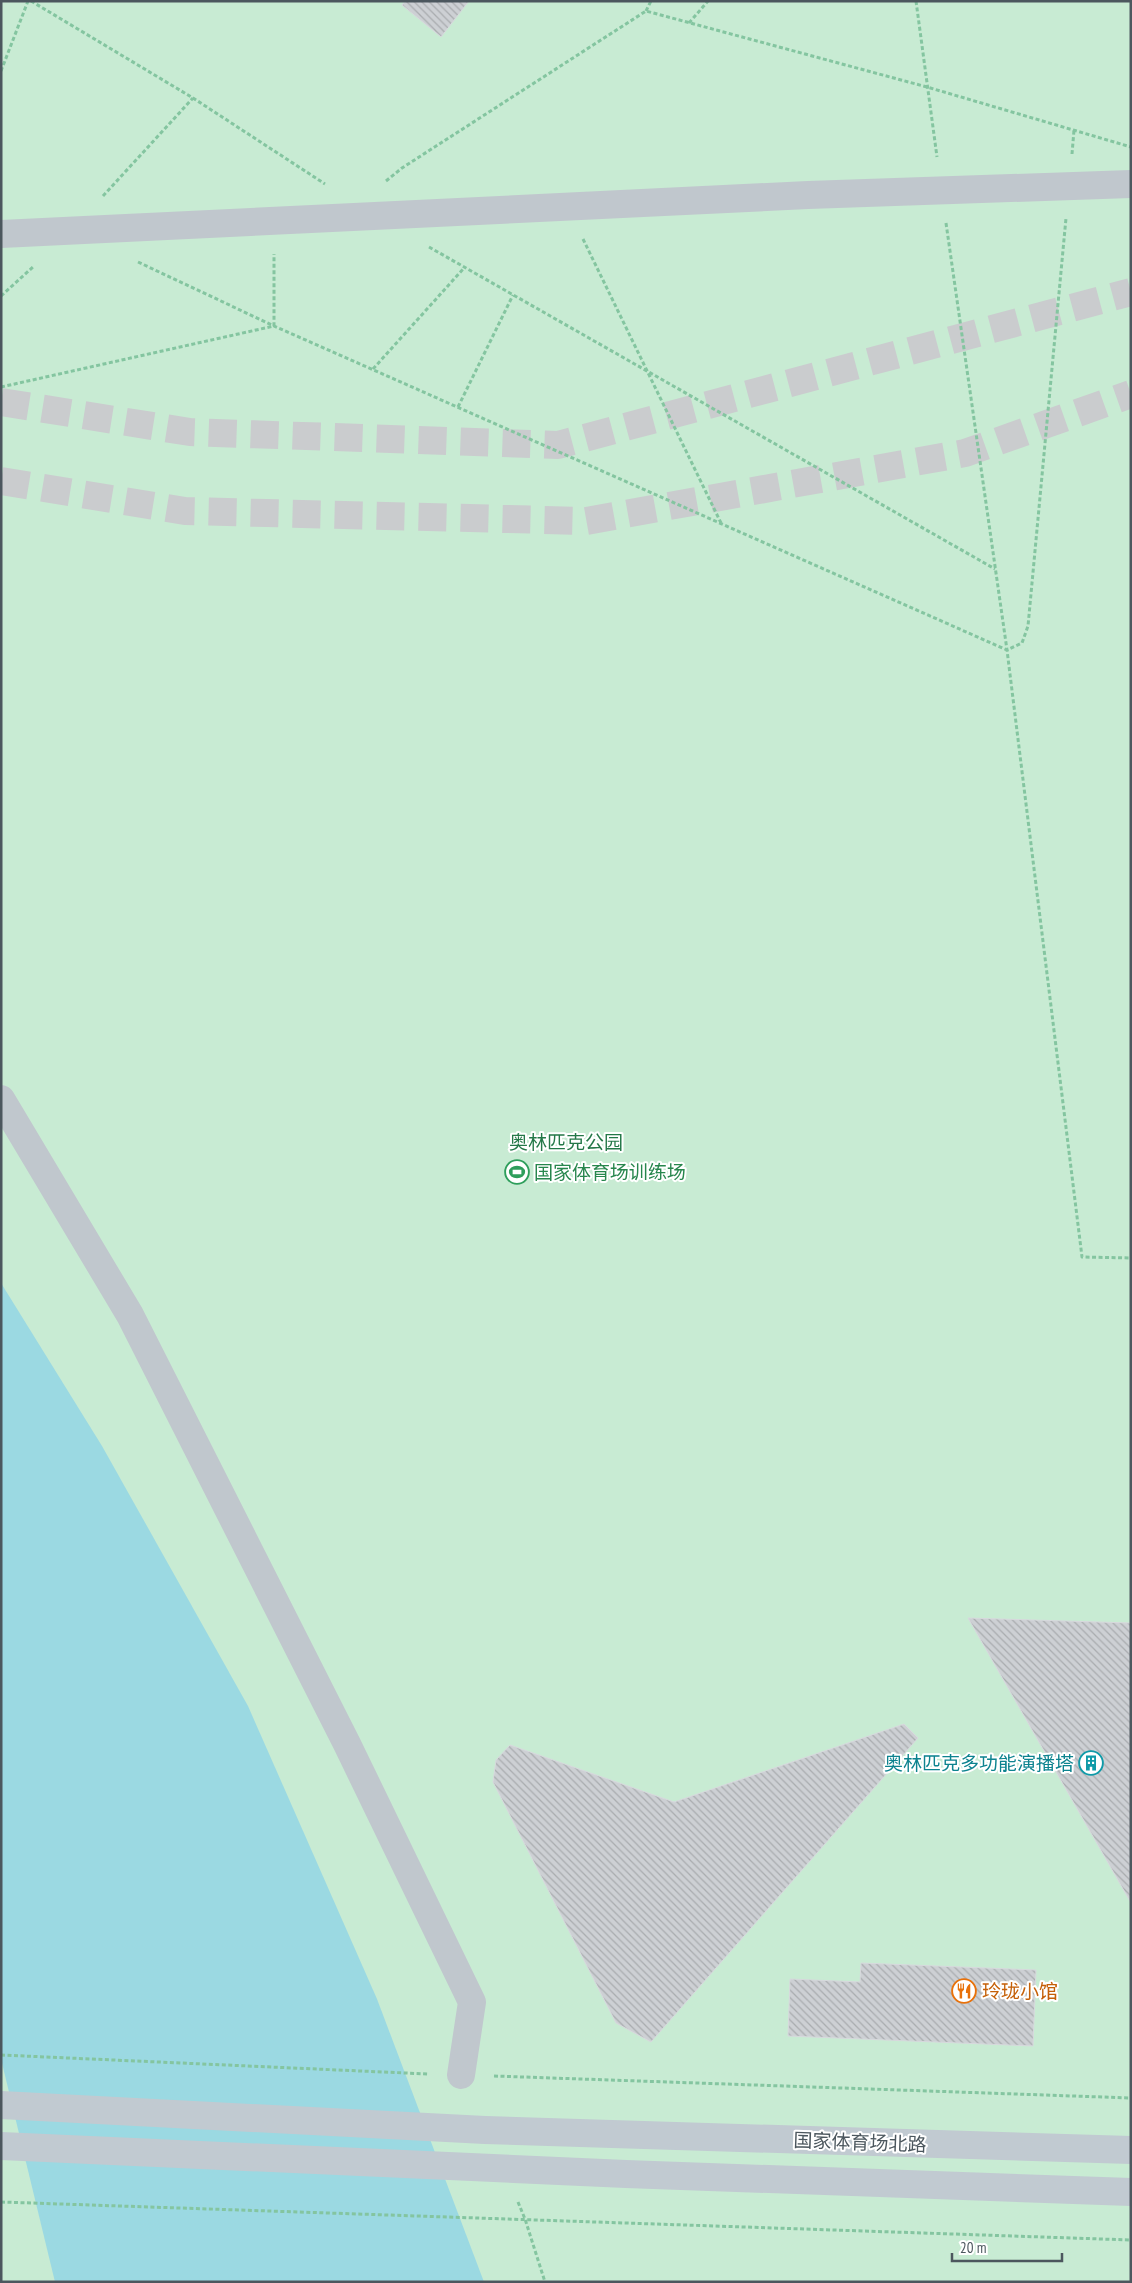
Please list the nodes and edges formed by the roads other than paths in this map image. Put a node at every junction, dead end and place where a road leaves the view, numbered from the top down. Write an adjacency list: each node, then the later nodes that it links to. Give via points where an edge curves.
1 (1131, 184): 2 (street, via 808,195)
2 (1, 234)
3 (1, 1099): 4 (street, via 130,1315 347,1744 472,2002)
4 (450, 2075)
5 (1, 2105): 7 (street, 国家体育场北路, via 460,2128)
6 (1, 2146): 8 (street, via 626,2174)
7 (1131, 2150)
8 (1131, 2192)

